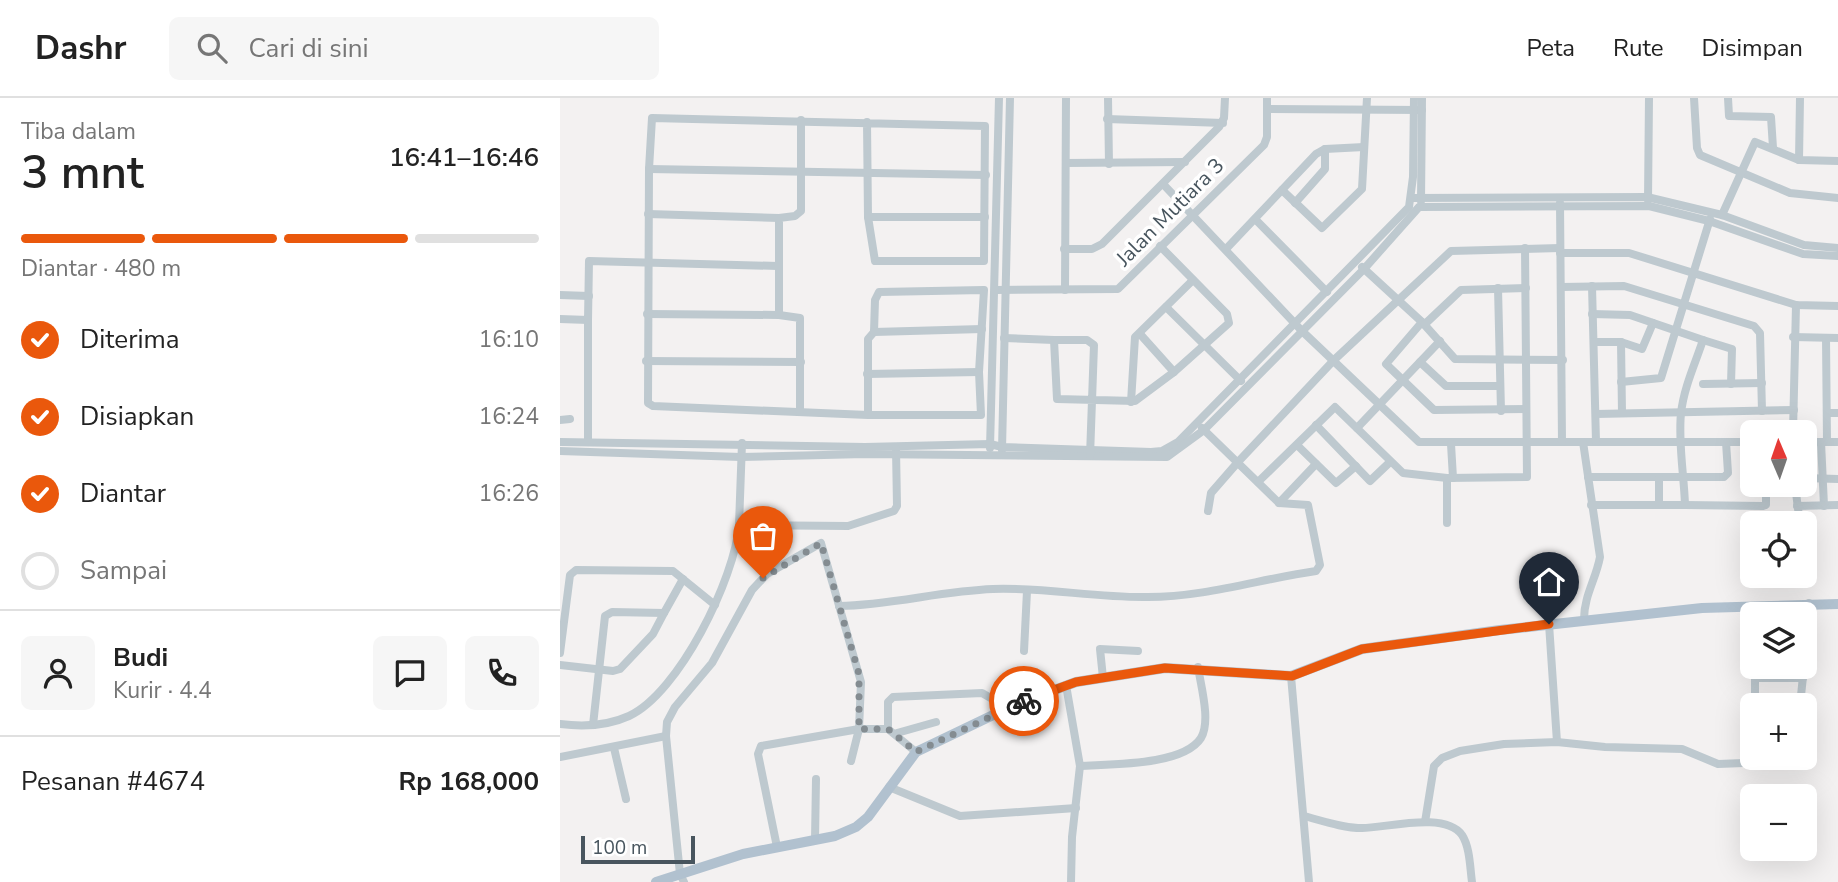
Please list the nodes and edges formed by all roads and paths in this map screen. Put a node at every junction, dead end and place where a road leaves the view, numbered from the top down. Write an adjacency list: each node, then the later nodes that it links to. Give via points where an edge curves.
1 (999, 98): 67 (street)
2 (1010, 98): 68 (street)
3 (1066, 98): 27 (street)
4 (1108, 98): 18 (street)
5 (1225, 98): 20 (street)
6 (1267, 98): 14 (street, Jalan Mutiara 3)
7 (1367, 98): 15 (street)
8 (1415, 98): 16 (street)
9 (1422, 98): 16 (street)
10 (1649, 98): 41 (street)
11 (1694, 98): 31 (street, via 1698,152)
12 (1728, 98): 22 (street, via 1730,116 1770,116)
13 (1800, 98): 24 (street)
14 (1267, 109): 15 (street); 43 (street, Jalan Mutiara 3, via 1266,142)
15 (1367, 109): 16 (street); 21 (street)
16 (1418, 110): 38 (street); 39 (street)
17 (801, 120): 19 (street); 29 (street, via 652,118); 30 (street)
18 (1107, 120): 20 (street); 28 (street)
19 (867, 122): 32 (street); 33 (street, via 985,126)
20 (1223, 122): 26 (street)
21 (1364, 146): 23 (street); 37 (street, via 1362,189 1325,227)
22 (1773, 148): 24 (street); 31 (street, via 1755,142)
23 (1325, 149): 35 (street); 37 (street, via 1325,169)
24 (1799, 160): 25 (street)
25 (1838, 161)
26 (1185, 162): 28 (street); 34 (street)
27 (1066, 163): 28 (street); 53 (street)
28 (1109, 164)
29 (649, 169): 30 (street); 42 (street)
30 (800, 172): 32 (street); 47 (street, via 801,211)
31 (1741, 172): 36 (street, via 1790,194); 44 (street)
32 (866, 173): 33 (street); 48 (street)
33 (986, 175): 45 (street)
34 (1163, 184): 43 (street); 53 (street, via 1100,246)
35 (1282, 191): 37 (street); 49 (street)
36 (1838, 198)
37 (1295, 202)
38 (1410, 202): 39 (street); 57 (street)
39 (1421, 202): 40 (street); 60 (street)
40 (1560, 202): 41 (street); 55 (street)
41 (1648, 202): 46 (street)
42 (648, 214): 47 (street); 58 (street)
43 (1192, 215): 50 (street, Jalan Mutiara 3); 54 (street)
44 (1722, 215): 46 (street); 52 (street, via 1804,245)
45 (985, 217): 48 (street); 48 (street, via 984,261 875,261)
46 (1710, 217): 56 (street, via 1803,254); 61 (street)
47 (779, 218): 59 (street)
48 (868, 218)
49 (1255, 219): 54 (street); 70 (street)
50 (1160, 246): 62 (street); 69 (street, Jalan Mutiara 3, via 1115,291)
51 (1525, 248): 55 (street); 65 (street); 73 (street, via 1455,249)
52 (1838, 248)
53 (1064, 249): 69 (street)
54 (1226, 249): 85 (street)
55 (1560, 251): 61 (street, via 1629,253); 64 (street)
56 (1838, 256)
57 (1357, 261): 60 (street); 70 (street)
58 (647, 262): 59 (street); 72 (street, via 589,261); 78 (street)
59 (778, 266): 80 (street)
60 (1364, 269): 73 (street); 85 (street)
61 (1693, 273): 74 (street); 75 (street)
62 (1193, 279): 77 (street); 99 (street, via 1229,318)
63 (1592, 286): 64 (street); 74 (street, via 1624,286); 79 (street)
64 (1561, 287): 103 (street)
65 (1526, 288): 66 (street); 102 (street)
66 (1498, 289): 83 (street, via 1461,290); 101 (street)
67 (996, 290): 68 (street, Jalan Mutiara 3); 151 (street)
68 (1006, 290): 69 (street, Jalan Mutiara 3); 91 (street)
69 (1065, 290)
70 (1327, 292): 85 (street)
71 (560, 295): 72 (street)
72 (589, 296): 82 (street)
73 (1397, 298): 83 (street); 100 (street)
74 (1684, 304): 87 (street); 113 (street, via 1757,328)
75 (1796, 305): 76 (street); 90 (street)
76 (1838, 306)
77 (1166, 307): 89 (street); 99 (street)
78 (647, 314): 80 (street); 104 (street)
79 (1592, 314): 84 (street, via 1623,314); 97 (street)
80 (779, 315): 105 (street, via 800,318)
81 (560, 319): 82 (street)
82 (588, 320): 139 (street)
83 (1424, 323): 96 (street); 110 (street, via 1386,361)
84 (1653, 323): 87 (street); 98 (street, via 1642,349)
85 (1299, 327): 100 (street); 111 (street)
86 (982, 329): 88 (street); 88 (street, via 984,290 888,290 879,292 875,300); 107 (street)
87 (1676, 331): 95 (street); 112 (street, via 1660,379)
88 (874, 332): 109 (street, via 868,339)
89 (1140, 334): 108 (street); 118 (street, via 1133,341)
90 (1793, 337): 92 (street); 121 (street)
91 (1004, 338): 94 (street); 157 (street)
92 (1826, 338): 93 (street); 126 (street)
93 (1838, 338)
94 (1054, 340): 117 (street, via 1056,398); 117 (street, via 1092,341)
95 (1703, 340): 115 (street, via 1732,349); 125 (street)
96 (1440, 341): 101 (street, via 1455,359); 106 (street)
97 (1594, 342): 98 (street); 129 (street)
98 (1621, 342): 112 (street)
99 (1205, 346): 108 (street); 111 (street)
100 (1334, 360): 119 (street); 161 (street)
101 (1500, 360): 102 (street); 116 (street)
102 (1528, 360): 103 (street); 120 (street)
103 (1563, 360): 140 (street)
104 (646, 361): 105 (street); 124 (street, via 648,403 653,406)
105 (801, 362): 124 (street)
106 (1420, 362): 110 (street); 116 (street, via 1446,386)
107 (979, 372): 109 (street); 130 (street, via 981,415)
108 (1174, 372): 118 (street)
109 (867, 374): 130 (street)
110 (1401, 381): 119 (street); 122 (street, via 1437,412)
111 (1242, 382): 134 (street); 137 (street)
112 (1621, 382): 127 (street)
113 (1762, 383): 115 (street); 123 (street)
114 (1703, 384): 115 (street)
115 (1731, 384)
116 (1500, 386): 122 (street)
117 (1091, 402): 118 (street); 158 (street)
118 (1131, 402)
119 (1381, 402): 136 (street); 152 (street, via 1419,442)
120 (1526, 409): 122 (street); 150 (street)
121 (1794, 410): 123 (street); 133 (street)
122 (1500, 411)
123 (1762, 411): 125 (street)
124 (800, 412): 130 (street)
125 (1681, 412): 127 (street); 143 (street)
126 (1827, 412): 128 (street); 147 (street)
127 (1622, 413): 129 (street)
128 (1838, 413)
129 (1596, 414): 142 (street)
130 (868, 415)
131 (560, 419): 132 (street)
132 (570, 419)
133 (1794, 420)
134 (1197, 424): 137 (street); 158 (street, via 1162,451)
135 (1316, 425): 136 (street, via 1335,407); 153 (street); 164 (street)
136 (1357, 428): 162 (street)
137 (1204, 430): 158 (street, via 1167,457); 161 (street)
138 (560, 442): 139 (street)
139 (588, 442): 149 (street)
140 (1562, 442): 141 (street); 150 (street)
141 (1583, 442): 142 (street); 166 (street)
142 (1596, 442): 143 (street)
143 (1680, 442): 144 (street); 165 (street)
144 (1726, 442): 145 (street); 165 (street, via 1727,476)
145 (1740, 442)
146 (1817, 442): 147 (street)
147 (1824, 442): 148 (street); 170 (street)
148 (1838, 442)
149 (742, 443): 155 (street); 159 (street)
150 (1527, 443): 152 (street); 168 (street, via 1529,474 1525,478)
151 (990, 444): 156 (street); 157 (street); 160 (street)
152 (1451, 444): 168 (street)
153 (1297, 445): 163 (street); 172 (street)
154 (560, 451): 159 (street)
155 (865, 451): 156 (street); 159 (street)
156 (896, 451): 160 (street); 184 (street, via 894,511 848,526)
157 (1002, 452): 158 (street); 160 (street)
158 (1090, 455)
159 (741, 457): 183 (street)
160 (990, 457)
161 (1238, 462): 172 (street); 181 (street, via 1211,493)
162 (1390, 462): 164 (street, via 1370,481); 168 (street, via 1408,474)
163 (1316, 464): 164 (street, via 1336,483); 175 (street)
164 (1356, 466)
165 (1684, 475): 167 (street); 178 (street)
166 (1588, 477): 167 (street); 177 (street)
167 (1659, 477): 176 (street)
168 (1450, 478): 182 (street)
169 (1817, 479): 170 (street)
170 (1824, 479): 171 (street); 180 (street)
171 (1838, 479)
172 (1258, 482): 175 (street)
173 (1766, 497): 178 (street, via 1763,506)
174 (1796, 497): 180 (street, via 1798,511)
175 (1279, 503): 187 (street, via 1308,505 1318,570 1185,596)
176 (1659, 504): 177 (street); 178 (street)
177 (1591, 505): 194 (street, via 1600,557 1586,594)
178 (1685, 505)
179 (1838, 505): 180 (street)
180 (1824, 506)
181 (1208, 511)
182 (1447, 523)
183 (739, 525): 184 (street); 190 (street, via 733,564)
184 (817, 526): 185 (street)
185 (821, 543): 191 (street); 211 (street, via 767,574 752,590 712,663 675,707)
186 (683, 579): 190 (street); 193 (street); 198 (street, via 673,571 572,571)
187 (1027, 591): 191 (street, via 958,591 881,605); 196 (street)
188 (1817, 603): 189 (main road)
189 (1838, 604)
190 (715, 605): 208 (street, via 681,665 653,696 632,714)
191 (839, 606): 209 (street, via 861,682)
192 (1740, 608): 194 (main road)
193 (663, 613): 201 (street, via 653,634 625,666); 201 (street, via 606,614)
194 (1584, 619): 195 (main road)
195 (1549, 624): 202 (main road, via 1362,649); 212 (street)
196 (1024, 651)
197 (1138, 651): 203 (street, via 1100,649)
198 (560, 653)
199 (560, 665): 201 (street)
200 (1198, 667): 202 (main road); 203 (main road); 218 (street, via 1204,726 1196,743 1169,757)
201 (599, 670): 208 (street)
202 (1292, 676): 223 (street)
203 (1103, 678): 204 (main road)
204 (1066, 685): 205 (main road); 218 (street)
205 (1008, 708): 210 (street, via 982,693 893,697 888,702); 214 (main road)
206 (936, 722): 210 (street)
207 (560, 724): 208 (street)
208 (593, 725)
209 (859, 729): 210 (street); 216 (street); 226 (street, via 764,744 758,749)
210 (892, 731): 214 (street)
211 (666, 736): 213 (street); 227 (street)
212 (1558, 742): 217 (street, via 1682,749 1718,764); 224 (street, via 1504,744 1442,758 1434,766)
213 (614, 748): 215 (street); 221 (street)
214 (916, 752): 220 (main road)
215 (560, 757)
216 (851, 761)
217 (1740, 763)
218 (1080, 766): 222 (street)
219 (816, 779): 225 (street)
220 (890, 788): 222 (street, via 960,816); 225 (main road, via 856,827)
221 (626, 799)
222 (1076, 808): 229 (street)
223 (1304, 816): 224 (street, via 1363,828); 230 (street)
224 (1425, 822): 231 (street, via 1461,833)
225 (815, 840): 226 (main road)
226 (777, 847): 227 (main road)
227 (682, 878): 228 (main road)
228 (656, 882)
229 (1071, 882)
230 (1309, 882)
231 (1472, 882)

